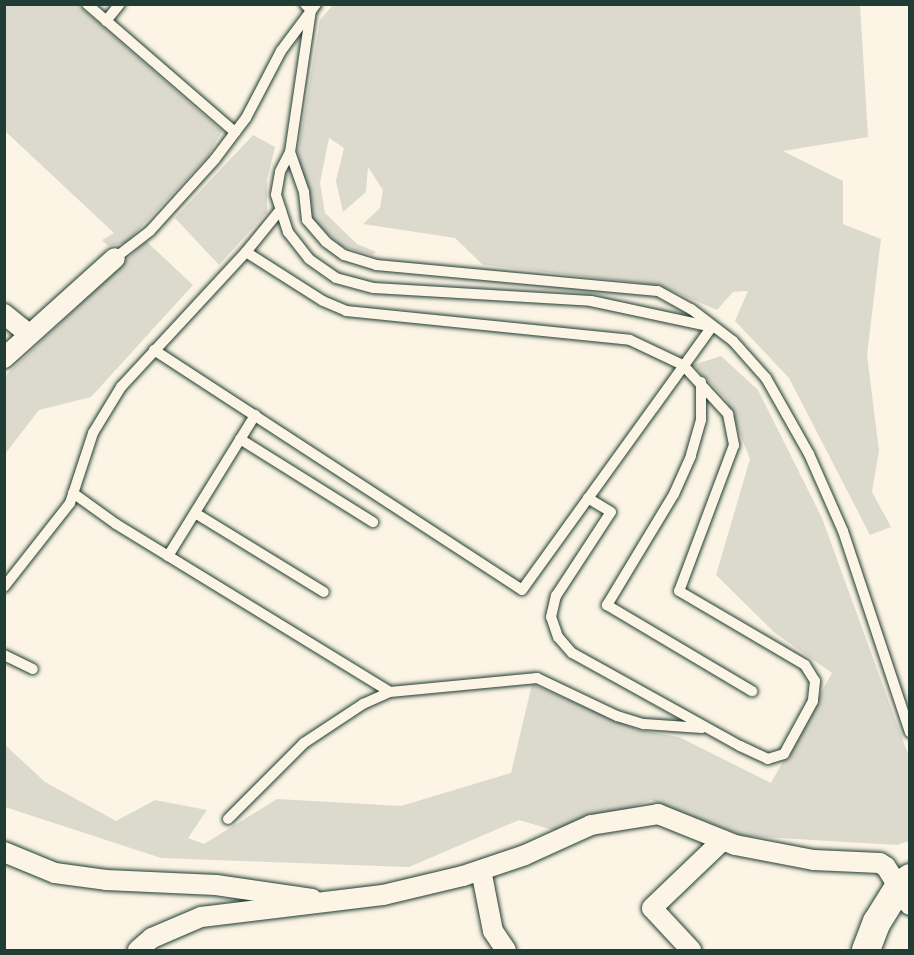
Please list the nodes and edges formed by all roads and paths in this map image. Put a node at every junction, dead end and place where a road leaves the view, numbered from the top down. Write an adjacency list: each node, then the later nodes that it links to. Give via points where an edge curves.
1 (87, 4): 4 (lane)
2 (120, 4): 4 (lane)
3 (311, 6): 5 (lane); 6 (lane)
4 (106, 21): 5 (lane)
5 (235, 132): 9 (lane, via 150,231)
6 (290, 152): 7 (lane, via 276,195); 11 (lane, via 304,192 308,220 326,242 344,255 376,266 657,291 691,309)
7 (280, 209): 8 (lane); 11 (lane, via 288,232 309,259 336,278 374,288 591,301)
8 (246, 252): 13 (lane); 15 (lane, via 322,301 346,311 630,340)
9 (115, 258): 12 (street)
10 (4, 314): 12 (street)
11 (712, 327): 15 (lane); 31 (lane, via 733,341 766,378 809,454 847,542)
12 (30, 335): 14 (street)
13 (154, 350): 17 (lane); 19 (lane, via 121,387 93,434)
14 (4, 358)
15 (683, 365): 16 (lane); 20 (lane)
16 (701, 382): 28 (lane, via 701,420 691,456 674,494 607,605); 30 (lane, via 728,414 734,445 679,591 805,665 815,681 813,701 784,754 768,759)
17 (255, 416): 18 (lane); 20 (lane, via 522,590)
18 (240, 439): 21 (lane); 22 (lane)
19 (73, 493): 23 (lane); 24 (lane)
20 (588, 498): 30 (lane, via 611,513 556,597 551,617 558,637 572,653)
21 (195, 513): 23 (lane); 25 (lane)
22 (373, 522)
23 (168, 556): 29 (lane)
24 (4, 587)
25 (324, 592)
26 (4, 655): 27 (lane)
27 (33, 669)
28 (752, 690)
29 (390, 692): 30 (lane, via 537,678 616,716 644,724); 32 (lane, via 363,704 304,743)
30 (706, 728)
31 (909, 732)
32 (228, 819)
33 (723, 840): 35 (street, via 658,814 591,825); 36 (street, via 814,860 873,861 886,867); 40 (street, via 652,908)
34 (4, 852): 37 (street, via 55,873 106,880 216,885)
35 (481, 870): 37 (street, via 382,896); 39 (street, via 493,931)
36 (906, 890): 41 (main road, via 877,922)
37 (335, 902): 38 (street, via 201,916 152,938)
38 (138, 951)
39 (507, 951)
40 (691, 951)
41 (866, 951)

